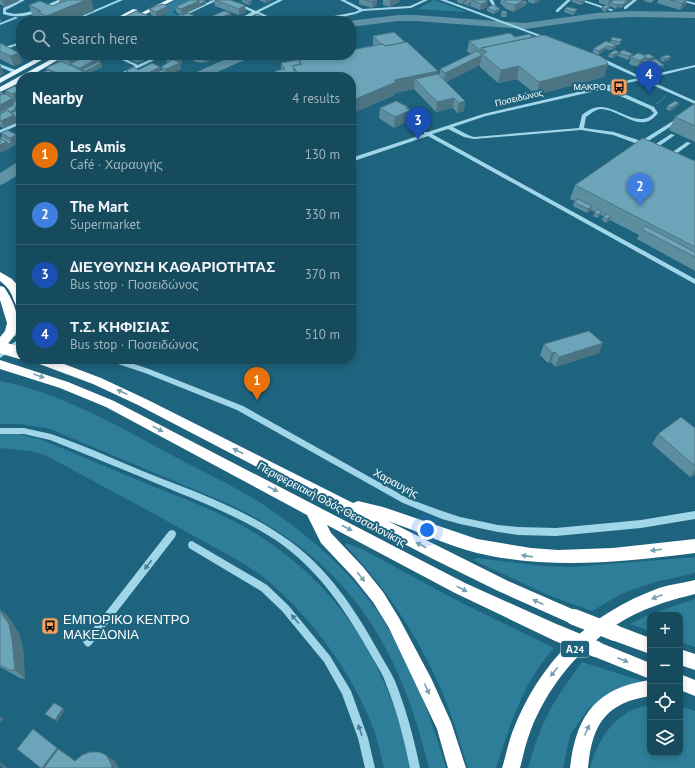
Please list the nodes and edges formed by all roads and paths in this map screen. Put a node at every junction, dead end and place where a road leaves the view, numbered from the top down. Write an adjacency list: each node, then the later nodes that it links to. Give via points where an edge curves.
1 (23, 0): 25 (street, via 4,9 4,13)
2 (61, 0): 26 (street)
3 (121, 0): 27 (street)
4 (157, 0): 28 (main road)
5 (171, 0): 24 (main road)
6 (216, 0): 29 (street)
7 (228, 0): 23 (street)
8 (281, 0): 23 (street)
9 (342, 0): 20 (street)
10 (426, 0): 20 (street, via 410,7)
11 (442, 0): 35 (street)
12 (491, 0): 18 (street)
13 (569, 0): 22 (street)
14 (580, 0): 21 (street)
15 (635, 0): 19 (street)
16 (680, 0): 17 (street)
17 (695, 4)
18 (496, 8)
19 (625, 8)
20 (362, 10): 32 (street)
21 (612, 10)
22 (557, 11)
23 (255, 13): 30 (street); 31 (street)
24 (140, 15)
25 (16, 16)
26 (20, 16)
27 (83, 16)
28 (124, 16)
29 (181, 16)
30 (248, 16)
31 (263, 16)
32 (339, 16)
33 (16, 18): 34 (street)
34 (0, 24)
35 (554, 41)
36 (16, 45): 37 (street)
37 (0, 49): 38 (street)
38 (7, 52)
39 (592, 55): 50 (street)
40 (39, 60): 47 (main road)
41 (54, 60): 48 (main road)
42 (124, 60): 45 (street)
43 (152, 60): 45 (street)
44 (0, 65): 47 (street)
45 (138, 66): 49 (street)
46 (695, 66): 50 (street, Ποσειδώνος)
47 (16, 72): 51 (main road)
48 (33, 72)
49 (125, 72)
50 (644, 78): 53 (street, Ποσειδώνος); 56 (street)
51 (0, 81)
52 (16, 82): 54 (main road)
53 (604, 87): 60 (street, Ποσειδώνος); 62 (street, via 652,108 655,116 646,121 600,108 584,116)
54 (0, 90)
55 (669, 94): 57 (path)
56 (695, 103)
57 (654, 107)
58 (695, 116): 65 (street, via 683,117)
59 (16, 124): 61 (street)
60 (448, 126): 62 (street, via 474,138); 63 (street, Ποσειδώνος)
61 (2, 130)
62 (581, 130): 65 (street, via 610,132)
63 (426, 133): 71 (street, Ποσειδώνος); 74 (street)
64 (673, 135): 67 (street)
65 (641, 143): 67 (street)
66 (689, 143): 70 (street)
67 (653, 148): 68 (street)
68 (659, 151)
69 (665, 153): 70 (street)
70 (670, 156): 72 (street)
71 (356, 158)
72 (677, 159)
73 (0, 276): 75 (highway)
74 (695, 282)
75 (16, 289)
76 (0, 290): 77 (highway)
77 (16, 322)
78 (16, 328): 79 (highway)
79 (1, 344): 81 (highway, bridge)
80 (16, 345): 82 (street)
81 (16, 351)
82 (1, 361): 87 (highway, Περιφερειακή Οδός Θεσσαλονίκης, one-way to 87, via 110,404)
83 (51, 364): 86 (highway, Περιφερειακή Οδός Θεσσαλονίκης, one-way to 83, via 142,402)
84 (126, 364): 88 (street, Χαραυγής, via 240,408 406,501 455,519 494,528 555,532)
85 (0, 431): 103 (street, via 24,431 51,437 219,506 271,533 306,560 336,594 365,634 392,685 406,727)
86 (335, 501): 91 (highway, one-way to 86, via 589,558 534,557 476,546 391,516); 94 (highway, Περιφερειακή Οδός Θεσσαλονίκης, one-way to 86, bridge, via 574,617 497,583)
87 (312, 510): 97 (highway, Περιφερειακή Οδός Θεσσαλονίκης, one-way to 97, bridge, via 460,588 557,633); 104 (highway, one-way to 104, via 326,538 368,585 394,622 445,728)
88 (695, 515)
89 (172, 534): 93 (street, one-way to 93)
90 (192, 545): 102 (street, one-way to 90, via 363,738 346,691 322,653 285,608 264,588)
91 (695, 546)
92 (695, 587): 105 (highway, Α24, one-way to 105, via 663,595 624,611 589,636 563,660 527,716)
93 (88, 642)
94 (647, 645)
95 (683, 658): 96 (highway)
96 (695, 662)
97 (647, 670)
98 (683, 683): 100 (highway)
99 (647, 689): 106 (highway, one-way to 99, via 582,740 591,720 606,704 630,692)
100 (695, 689): 101 (highway)
101 (683, 690)
102 (370, 768)
103 (415, 768)
104 (457, 768)
105 (511, 768)
106 (579, 768)

